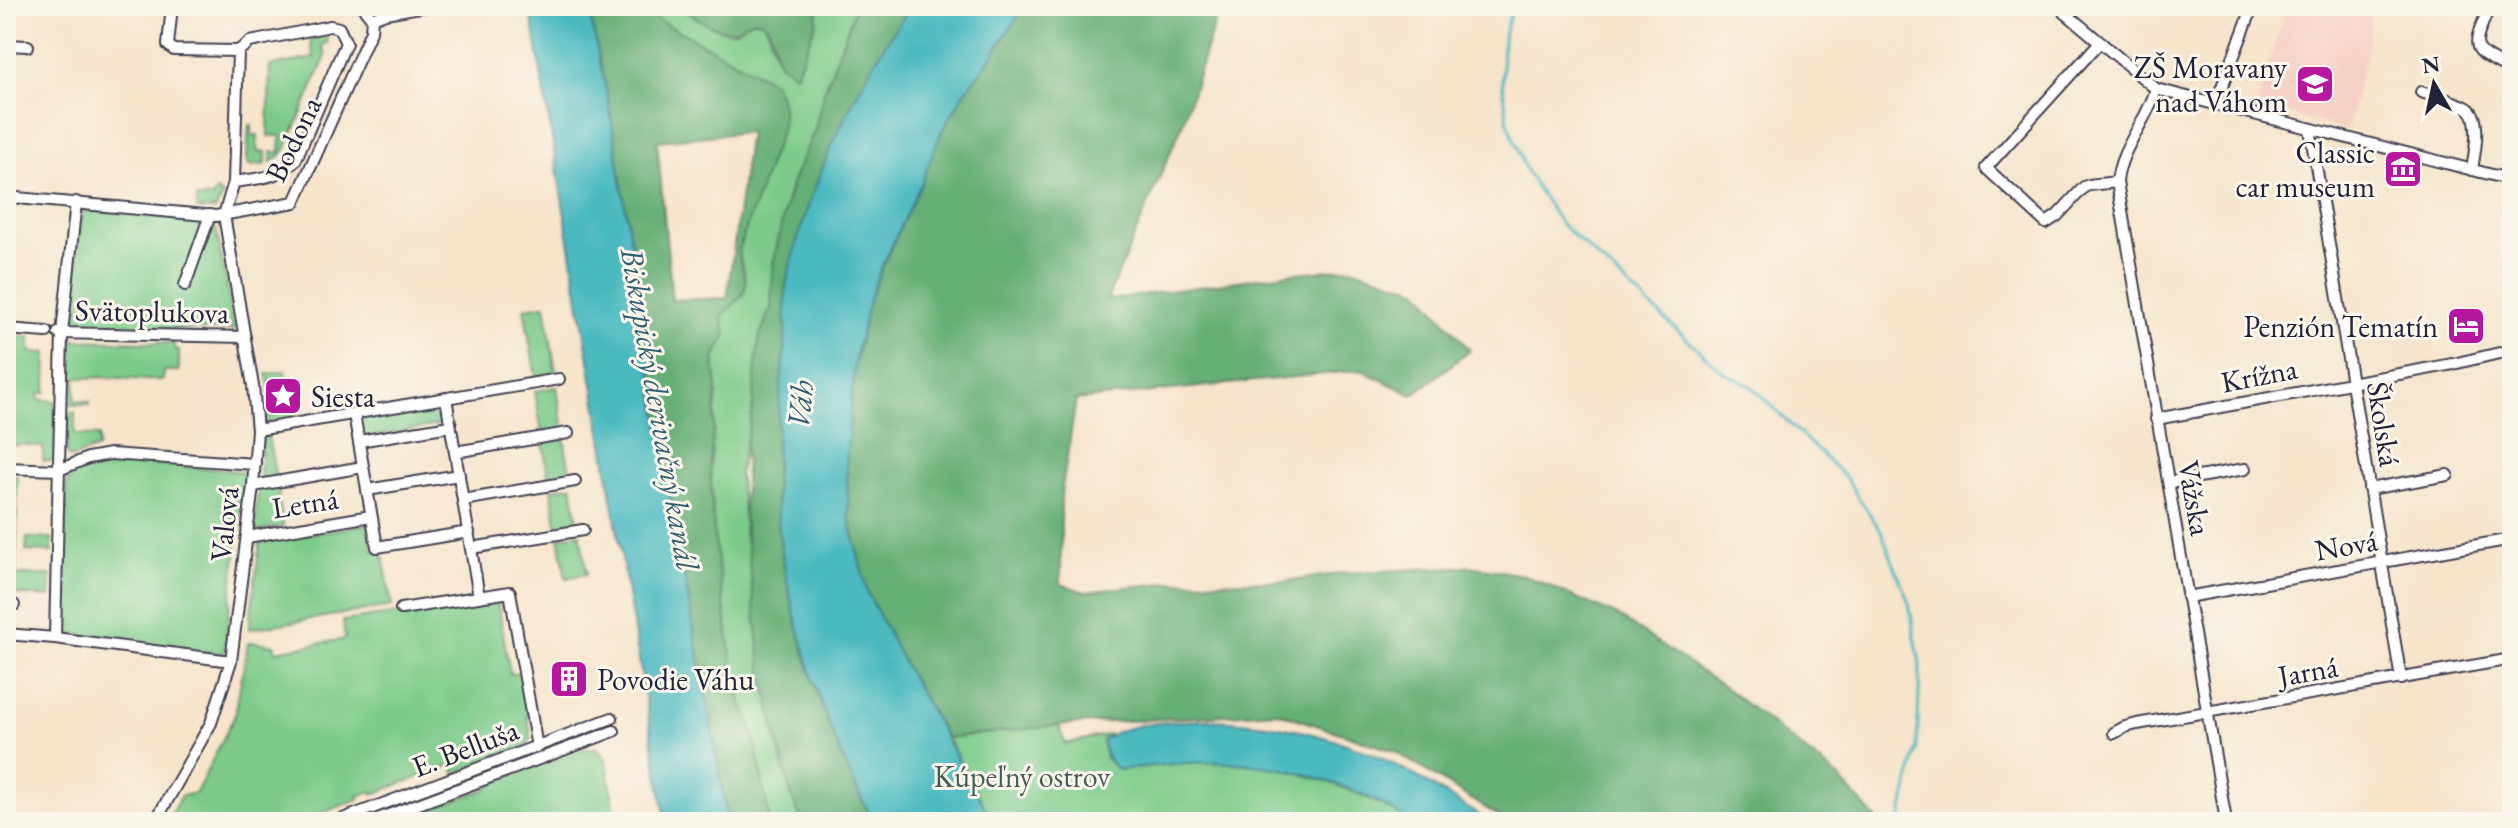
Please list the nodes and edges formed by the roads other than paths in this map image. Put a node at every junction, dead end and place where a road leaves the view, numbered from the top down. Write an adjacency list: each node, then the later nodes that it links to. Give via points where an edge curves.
1 (172, 6): 11 (street, via 168,45 174,50)
2 (362, 6): 7 (street)
3 (426, 6): 7 (street)
4 (2067, 6): 8 (street, via 2063,11)
5 (2253, 6): 17 (street)
6 (2490, 6): 12 (street, via 2477,48)
7 (372, 18): 16 (street, Bodona)
8 (2100, 42): 13 (street); 22 (street, via 1986,168 2046,223 2084,187)
9 (6, 45): 10 (street)
10 (28, 46)
11 (238, 51): 15 (street, via 250,42 339,28 346,43); 21 (street)
12 (2512, 70)
13 (2156, 89): 17 (street); 22 (street, Vážska, via 2123,156)
14 (2421, 92): 19 (street, via 2468,108 2474,115)
15 (325, 96): 16 (street); 21 (street, via 295,161 274,176)
16 (339, 101): 26 (street, Bodona, via 295,202)
17 (2215, 105): 18 (street)
18 (2310, 129): 19 (street); 33 (street, Školská)
19 (2472, 170): 20 (street)
20 (2512, 180)
21 (234, 182): 26 (street)
22 (2117, 182): 36 (street, Vážska)
23 (6, 197): 24 (street, Bodona)
24 (76, 202): 25 (street, Bodona); 29 (street)
25 (210, 215): 26 (street, Bodona); 27 (street)
26 (224, 215): 30 (street, Valová)
27 (185, 285)
28 (6, 329): 29 (street, Svätoplukova)
29 (56, 332): 30 (street, Svätoplukova); 46 (street)
30 (245, 337): 38 (street, Valová)
31 (2512, 350): 33 (street, Krížna)
32 (559, 379): 34 (street)
33 (2353, 382): 36 (street, Krížna); 52 (street, Školská)
34 (446, 398): 35 (street); 37 (street)
35 (354, 414): 38 (street); 40 (street, Letná)
36 (2156, 419): 50 (street, Vážska)
37 (450, 426): 40 (street); 41 (street)
38 (257, 430): 42 (street, Valová)
39 (568, 433): 41 (street)
40 (359, 441): 43 (street, Letná)
41 (455, 452): 47 (street)
42 (255, 464): 46 (street, via 110,454); 51 (street, Valová)
43 (363, 467): 51 (street, Letná); 53 (street, Letná)
44 (6, 468): 46 (street)
45 (2245, 469): 50 (street)
46 (59, 470): 66 (street)
47 (459, 475): 53 (street, Letná); 54 (street)
48 (2448, 475): 52 (street)
49 (575, 481): 54 (street)
50 (2169, 482): 63 (street, Vážska)
51 (253, 486): 58 (street, Valová)
52 (2369, 489): 61 (street, Školská)
53 (367, 490): 55 (street, Letná)
54 (463, 500): 57 (street)
55 (371, 516): 57 (street, Letná, via 377,547); 58 (street, Letná)
56 (583, 530): 60 (street)
57 (469, 532): 60 (street)
58 (247, 537): 68 (street, Valová)
59 (2512, 539): 61 (street, Nová)
60 (471, 548): 62 (street)
61 (2381, 563): 63 (street, Nová); 69 (street, Školská)
62 (479, 597): 64 (street); 74 (street, via 510,592)
63 (2187, 597): 70 (street, Vážska)
64 (401, 609)
65 (6, 634): 66 (street)
66 (55, 638): 68 (street)
67 (2512, 659): 69 (street, Jarná)
68 (231, 661): 76 (street, Valová, via 211,723)
69 (2401, 679): 70 (street, Jarná)
70 (2208, 713): 73 (street, Jarná, via 2137,724); 75 (street, Vážska)
71 (612, 718): 74 (street, E. Belluša)
72 (614, 731): 78 (street, E. Belluša)
73 (2114, 733)
74 (537, 747): 77 (street, E. Belluša)
75 (2226, 821)
76 (155, 822)
77 (335, 822)
78 (370, 822)

